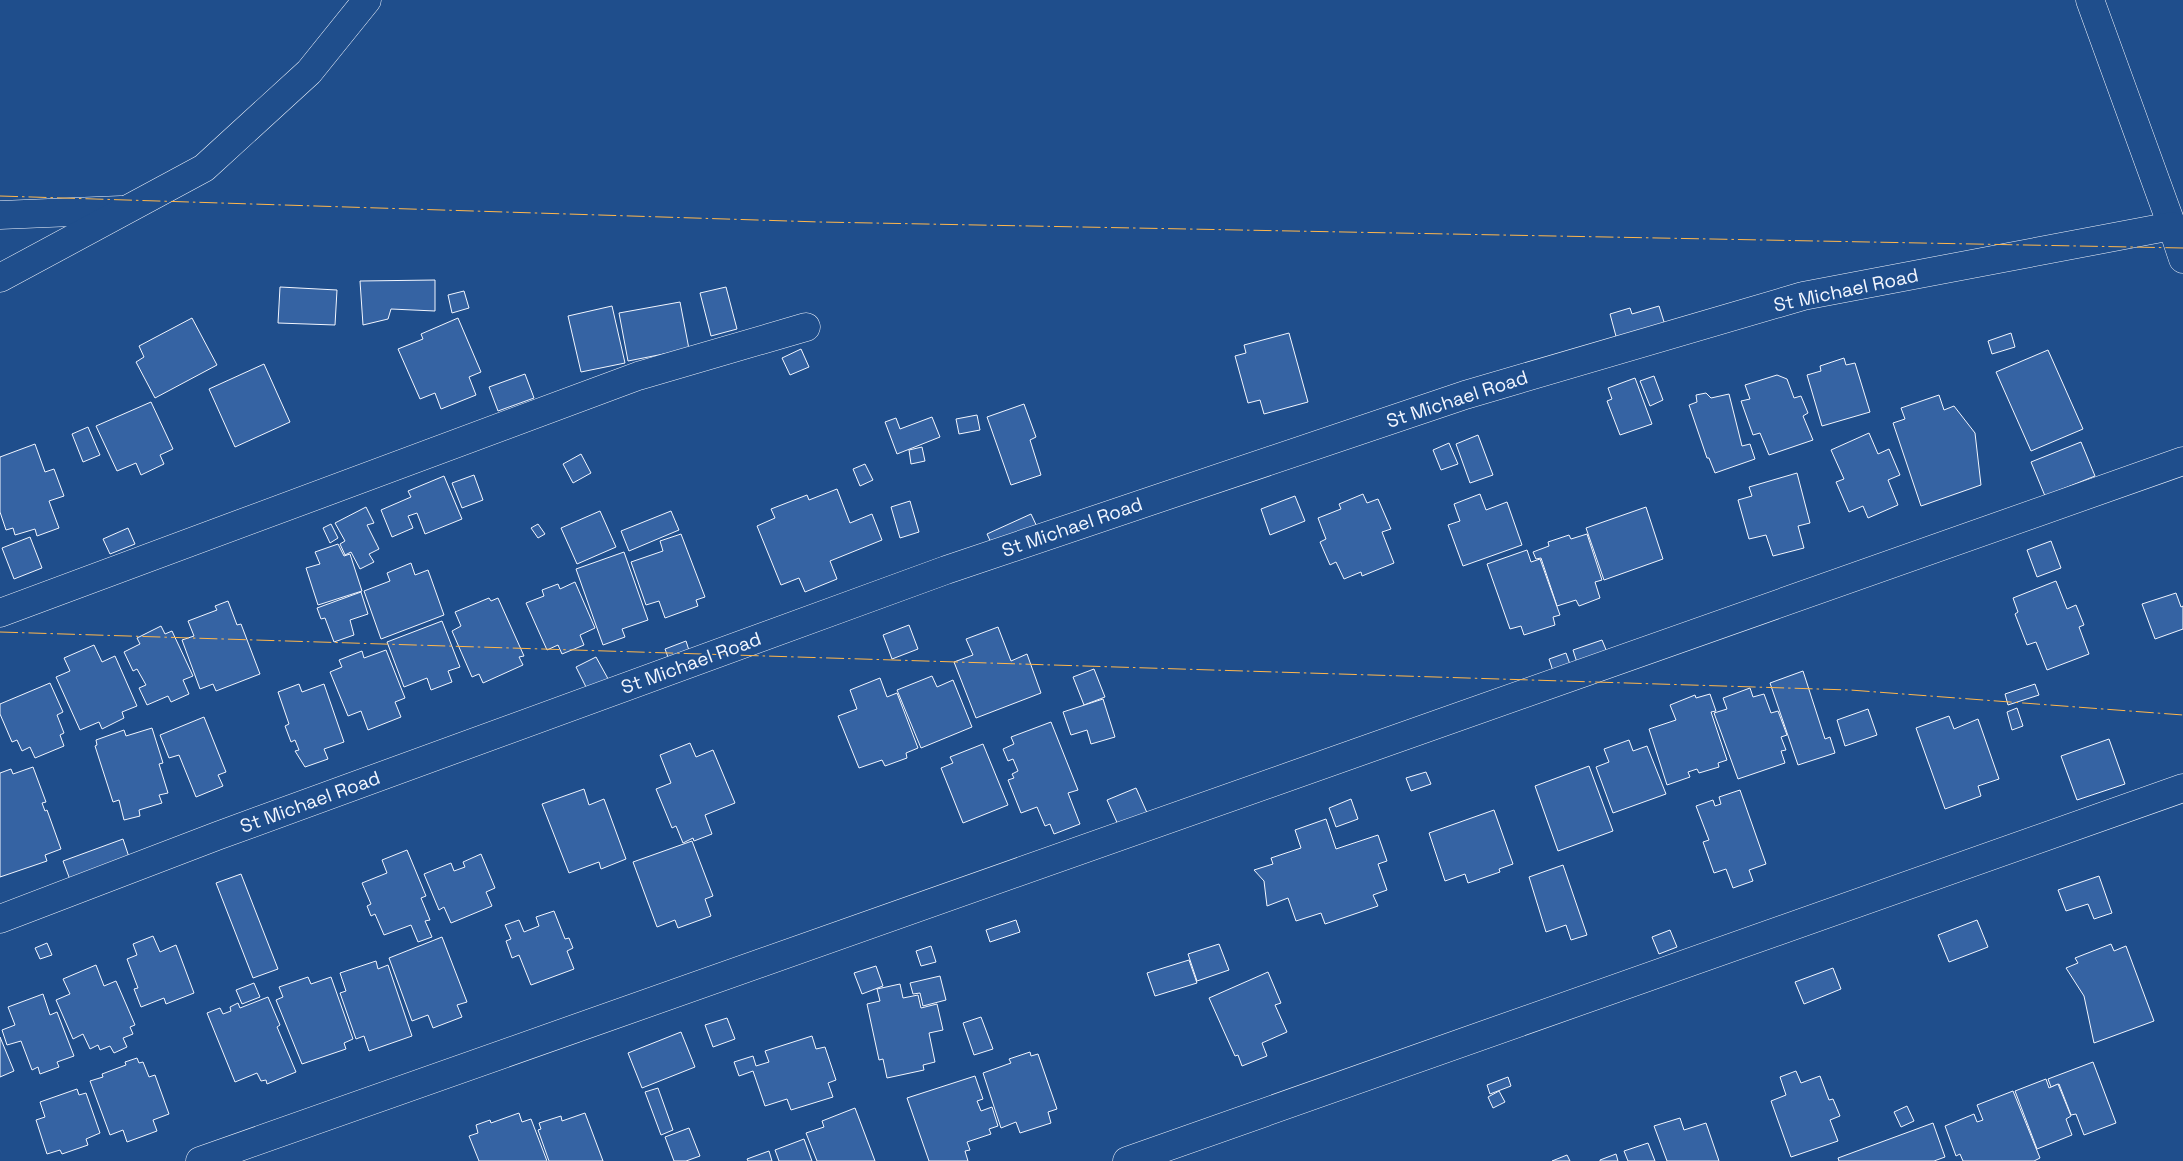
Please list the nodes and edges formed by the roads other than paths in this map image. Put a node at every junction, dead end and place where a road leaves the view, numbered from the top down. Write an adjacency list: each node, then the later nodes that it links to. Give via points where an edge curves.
1 (367, 0): 3 (street, via 309,72 204,168)
2 (2090, 0): 5 (street)
3 (128, 210): 4 (street); 7 (street)
4 (0, 215)
5 (2172, 226): 6 (street); 12 (street, St Michael Road, via 1803,296 1465,395 946,570 217,836)
6 (2183, 259)
7 (0, 278)
8 (806, 328): 10 (street, via 638,376)
9 (2183, 461): 13 (street)
10 (0, 613)
11 (2183, 788): 14 (street)
12 (0, 919)
13 (200, 1161)
14 (1127, 1161)

